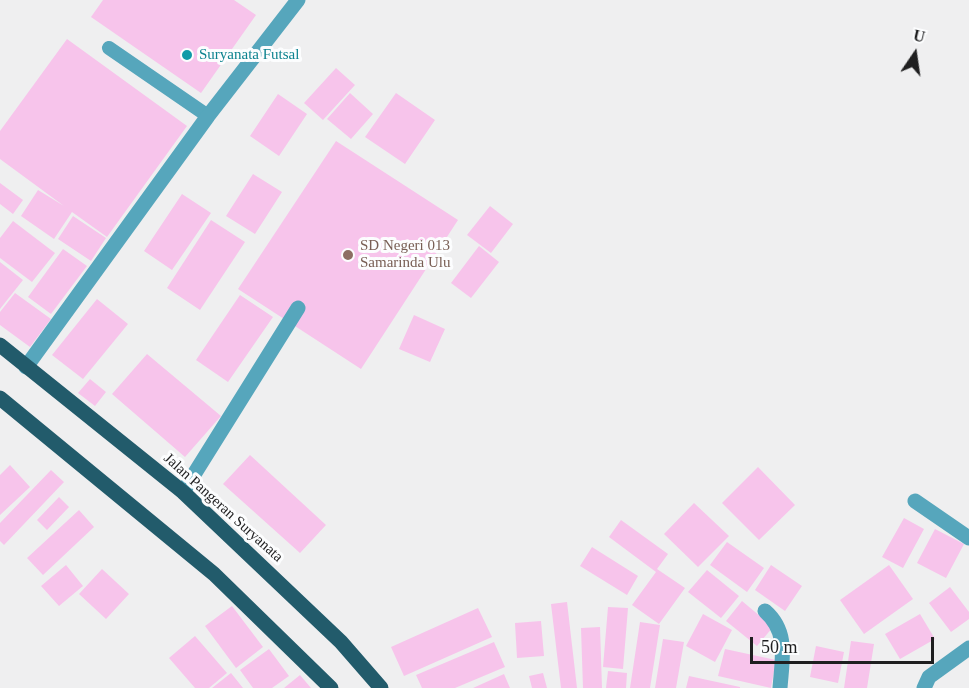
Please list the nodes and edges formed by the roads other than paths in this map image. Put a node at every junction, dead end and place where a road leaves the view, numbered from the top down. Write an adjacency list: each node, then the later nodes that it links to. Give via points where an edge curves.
1 (298, 0): 3 (street)
2 (109, 48): 3 (lane)
3 (208, 116): 6 (street)
4 (298, 308): 8 (street)
5 (0, 345): 6 (main road, Jalan Pangeran Suryanata)
6 (26, 367): 8 (main road, Jalan Pangeran Suryanata)
7 (0, 398): 13 (main road, via 214,574)
8 (183, 492): 14 (main road, Jalan Pangeran Suryanata, via 341,642)
9 (915, 501): 10 (street)
10 (969, 538)
11 (765, 611): 15 (street, via 781,633)
12 (969, 648): 16 (street, via 929,677)
13 (331, 688)
14 (381, 688)
15 (780, 688)
16 (924, 688)

